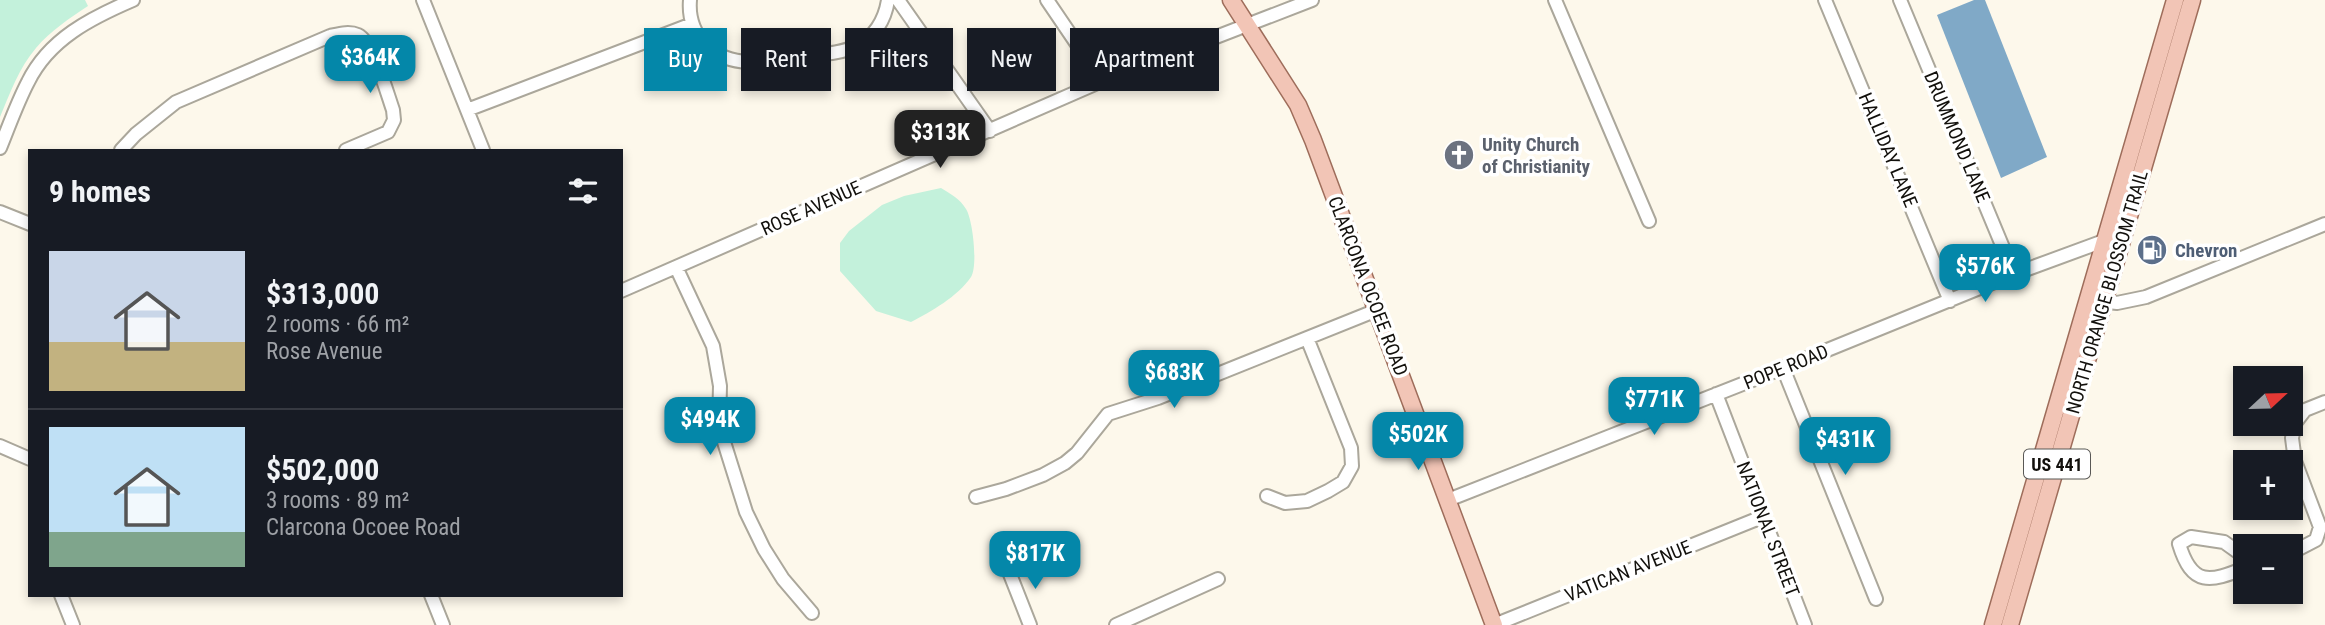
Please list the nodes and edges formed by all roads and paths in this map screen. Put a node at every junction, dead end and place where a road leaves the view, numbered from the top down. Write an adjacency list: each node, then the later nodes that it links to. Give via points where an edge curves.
1 (133, 0): 21 (street, via 78,27 44,58 29,80)
2 (423, 0): 19 (street)
3 (690, 0): 14 (street)
4 (888, 0): 14 (street, via 874,33 841,52 733,60 703,43)
5 (898, 0): 20 (street)
6 (1047, 0): 16 (street)
7 (1231, 0): 15 (main road, CLARCONA OCOEE ROAD)
8 (1312, 0): 15 (street, ROSE AVENUE)
9 (1555, 0): 26 (street)
10 (1825, 0): 35 (street, HALLIDAY LANE)
11 (1900, 0): 32 (street, DRUMMOND LANE)
12 (2175, 0): 30 (main road, NORTH ORANGE BLOSSOM TRAIL / US 441)
13 (2192, 0): 29 (main road, NORTH ORANGE BLOSSOM TRAIL / US 441)
14 (692, 24): 19 (street)
15 (1249, 26): 17 (street, ROSE AVENUE); 37 (main road, CLARCONA OCOEE ROAD, via 1298,105)
16 (1070, 34)
17 (1219, 37)
18 (1080, 91): 20 (street, ROSE AVENUE)
19 (467, 110): 24 (street)
20 (990, 131): 31 (street, ROSE AVENUE)
21 (0, 148)
22 (122, 149): 23 (street, via 176,102 330,36 347,33 368,43 394,120 388,132)
23 (348, 149)
24 (483, 149)
25 (0, 212): 27 (street)
26 (1649, 221)
27 (28, 223)
28 (2325, 224): 36 (street, via 2146,296)
29 (2124, 234): 30 (street, POPE ROAD); 36 (main road, NORTH ORANGE BLOSSOM TRAIL / US 441)
30 (2105, 241): 32 (street, POPE ROAD); 34 (main road, NORTH ORANGE BLOSSOM TRAIL / US 441)
31 (676, 267): 33 (street, ROSE AVENUE); 58 (street, via 713,346 720,386 719,426 746,512 783,579)
32 (2014, 274): 35 (street, POPE ROAD)
33 (623, 290)
34 (2088, 299): 36 (street); 53 (main road, NORTH ORANGE BLOSSOM TRAIL / US 441)
35 (1950, 300): 39 (street, POPE ROAD)
36 (2104, 303): 56 (main road, NORTH ORANGE BLOSSOM TRAIL / US 441)
37 (1377, 310): 38 (street); 46 (main road, CLARCONA OCOEE ROAD)
38 (1307, 338): 44 (street, via 1108,414 1065,463 1006,489); 45 (street, via 1351,448 1352,466 1343,482 1307,501 1285,503)
39 (1783, 368): 40 (street, POPE ROAD); 57 (street)
40 (1716, 394): 46 (street, POPE ROAD); 47 (street, NATIONAL STREET)
41 (2325, 402): 48 (street, via 2305,410 2292,438 2295,461 2320,527 2316,540)
42 (0, 446): 43 (street)
43 (28, 458)
44 (976, 496)
45 (1267, 496)
46 (1447, 500): 63 (main road, CLARCONA OCOEE ROAD)
47 (1762, 517): 63 (street, VATICAN AVENUE); 64 (street, NATIONAL STREET)
48 (2303, 546)
49 (2233, 548): 51 (street, via 2224,542 2191,537 2179,544 2185,565 2204,578 2215,580)
50 (1008, 569): 61 (street)
51 (2233, 573)
52 (1217, 579): 62 (street)
53 (2003, 590): 56 (street); 65 (main road, NORTH ORANGE BLOSSOM TRAIL / US 441)
54 (62, 597): 59 (street)
55 (435, 597): 60 (street)
56 (2018, 598): 66 (main road, NORTH ORANGE BLOSSOM TRAIL / US 441)
57 (1876, 599)
58 (813, 613)
59 (73, 625)
60 (443, 625)
61 (1030, 625)
62 (1116, 625)
63 (1494, 625)
64 (1805, 625)
65 (1993, 625)
66 (2010, 625)

